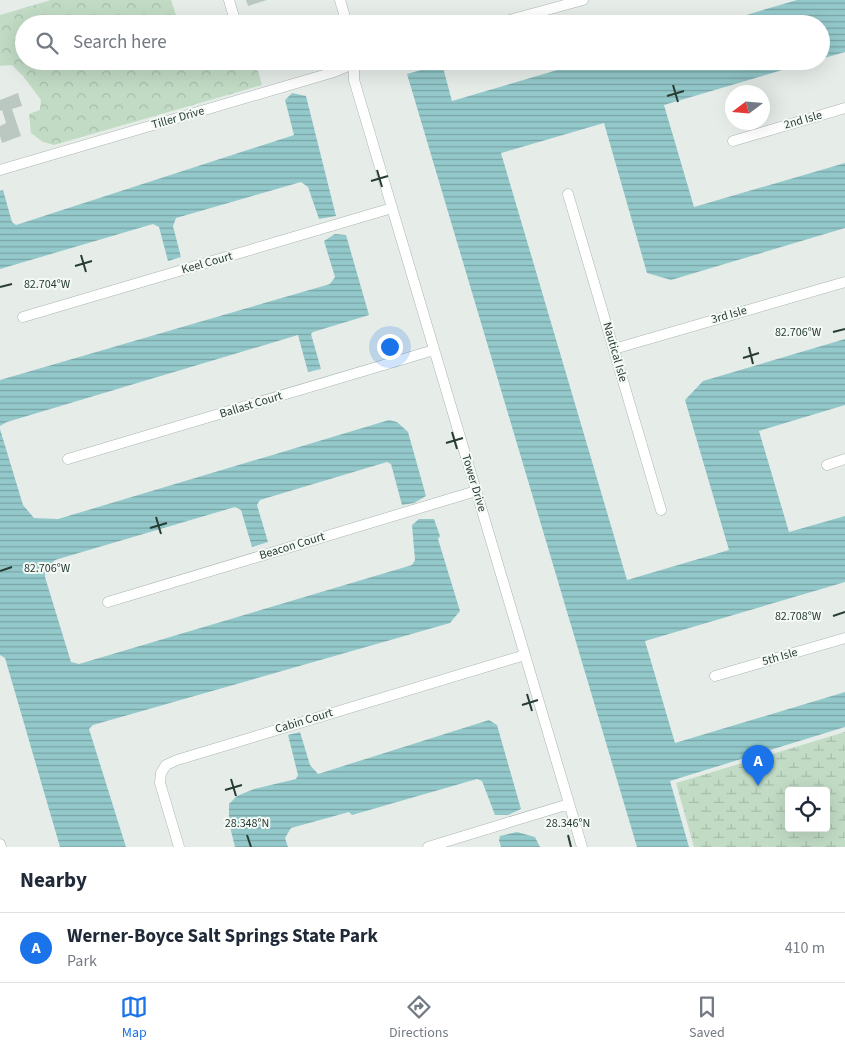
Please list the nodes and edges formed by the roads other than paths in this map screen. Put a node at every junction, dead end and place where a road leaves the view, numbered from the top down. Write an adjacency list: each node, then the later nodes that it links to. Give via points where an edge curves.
1 (229, 0): 4 (street)
2 (340, 0): 5 (street)
3 (583, 0): 6 (street)
4 (233, 15)
5 (344, 15)
6 (528, 15)
7 (336, 70): 11 (street, Tiller Drive)
8 (355, 70): 13 (street, Tower Drive, via 354,80)
9 (845, 108): 10 (street, 2nd Isle)
10 (733, 140)
11 (0, 170)
12 (568, 194): 16 (street, Nautical Isle)
13 (392, 208): 15 (street, Keel Court); 17 (street, Tower Drive)
14 (845, 282): 16 (street, 3rd Isle)
15 (23, 318)
16 (614, 349): 22 (street, Nautical Isle)
17 (434, 350): 18 (street, Ballast Court); 21 (street, Tower Drive)
18 (68, 459)
19 (845, 459): 20 (street)
20 (827, 464)
21 (476, 491): 23 (street, Beacon Court); 25 (street, Tower Drive)
22 (661, 510)
23 (108, 602)
24 (845, 638): 26 (street, 5th Isle)
25 (525, 655): 27 (street, Tower Drive); 28 (street, Cabin Court, via 166,765 160,783)
26 (715, 676)
27 (570, 804): 29 (street); 30 (street, Tower Drive)
28 (179, 847)
29 (428, 847)
30 (582, 847)

